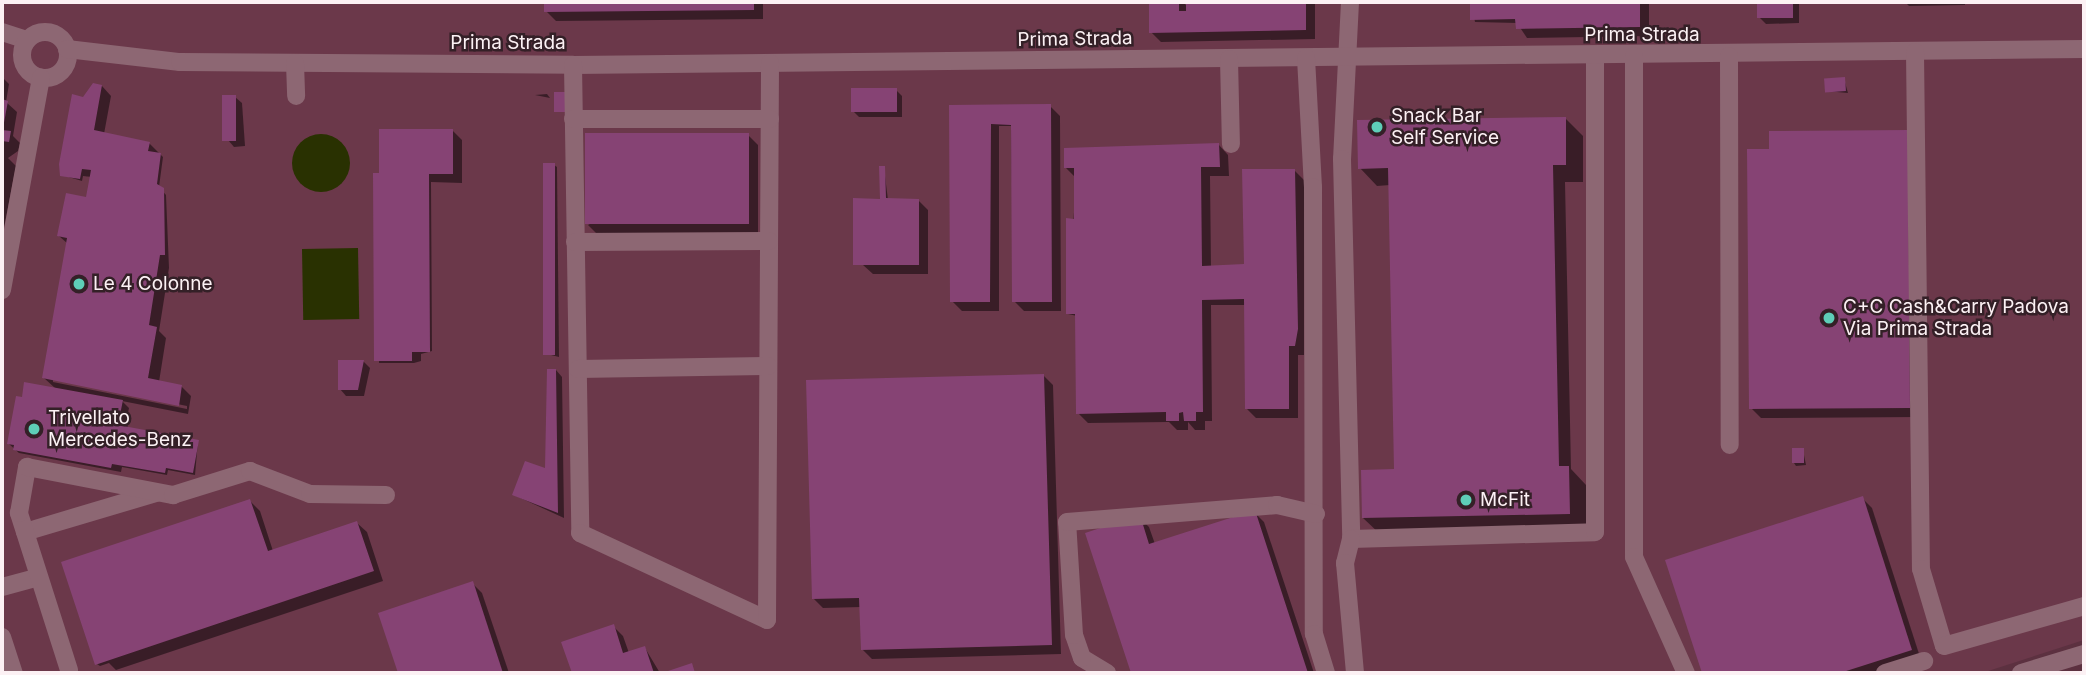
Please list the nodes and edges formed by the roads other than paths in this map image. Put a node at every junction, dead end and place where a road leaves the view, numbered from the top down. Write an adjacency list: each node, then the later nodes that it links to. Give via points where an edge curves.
1 (1350, 2): 11 (street)
2 (2, 32): 3 (street, Prima Strada)
3 (27, 40): 4 (street, Prima Strada, via 51,33); 16 (street, via 23,65)
4 (67, 49): 13 (street, Prima Strada, via 180,62); 16 (street, via 62,71)
5 (2084, 49): 6 (street, Prima Strada)
6 (1915, 52): 9 (street, Prima Strada); 34 (street, via 1921,569 1944,646)
7 (1595, 56): 8 (street, Prima Strada); 11 (street, Prima Strada); 31 (street, via 1595,532)
8 (1634, 56): 9 (street, Prima Strada); 43 (street, via 1634,557)
9 (1728, 56): 26 (street)
10 (1306, 58): 11 (street, Prima Strada); 12 (street, Prima Strada); 29 (street, via 1313,187)
11 (1350, 58): 31 (street, via 1342,88)
12 (1229, 59): 14 (street, Prima Strada); 20 (street)
13 (295, 63): 15 (street, Prima Strada); 17 (street)
14 (770, 63): 15 (street, Prima Strada); 19 (street)
15 (573, 65): 18 (street)
16 (41, 78): 23 (street)
17 (296, 96)
18 (573, 119): 19 (street); 22 (street)
19 (770, 119): 21 (street)
20 (1231, 144)
21 (769, 241): 22 (street); 24 (street)
22 (575, 243): 25 (street)
23 (2, 290)
24 (768, 366): 25 (street); 25 (street, via 767,620 580,533)
25 (578, 369)
26 (1730, 445)
27 (158, 492): 28 (street, via 173,495 250,471 310,494); 30 (street); 30 (street, via 27,467 19,513)
28 (386, 495)
29 (1316, 514): 40 (street, via 1277,505 1067,522 1074,635 1082,658); 41 (street, via 1314,634)
30 (25, 532): 32 (street)
31 (1351, 539): 42 (street, via 1345,564)
32 (39, 577): 33 (street); 38 (street)
33 (2, 587)
34 (2084, 606)
35 (2, 637): 39 (street)
36 (2084, 654): 45 (street)
37 (1924, 661): 44 (street)
38 (69, 670)
39 (14, 673)
40 (1107, 673)
41 (1326, 673)
42 (1355, 673)
43 (1686, 673)
44 (1885, 673)
45 (2021, 673)

